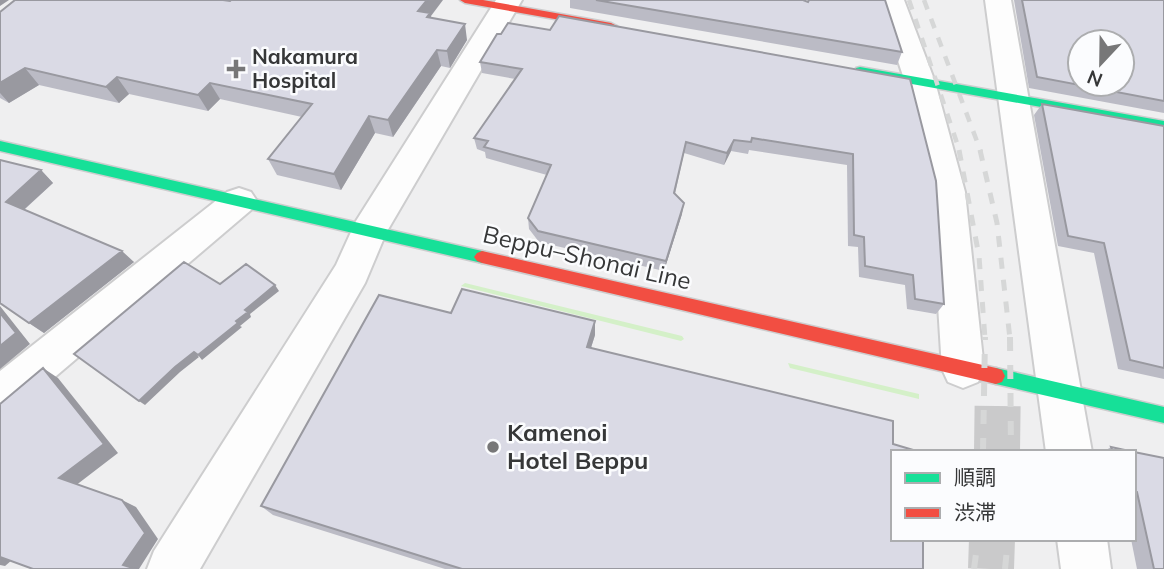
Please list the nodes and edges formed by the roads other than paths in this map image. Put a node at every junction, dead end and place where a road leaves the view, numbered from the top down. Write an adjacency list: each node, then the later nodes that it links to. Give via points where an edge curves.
1 (465, 0): 4 (main road)
2 (998, 0): 8 (street)
3 (889, 1): 7 (street)
4 (507, 4): 5 (main road); 12 (street)
5 (626, 29)
6 (841, 68): 7 (main road)
7 (920, 82): 8 (main road); 13 (street, via 948,192)
8 (1014, 97): 9 (main road); 14 (street)
9 (1164, 125)
10 (0, 146): 11 (main road, Beppu–Shonai Line)
11 (239, 201): 12 (main road, Beppu–Shonai Line); 15 (street)
12 (369, 231): 13 (main road, Beppu–Shonai Line); 19 (street, via 352,272)
13 (963, 369): 14 (main road, Beppu–Shonai Line)
14 (1060, 391): 16 (main road, Beppu–Shonai Line); 17 (street)
15 (0, 397)
16 (1164, 415)
17 (1069, 450)
18 (1082, 541): 20 (street)
19 (173, 569)
20 (1086, 569)

